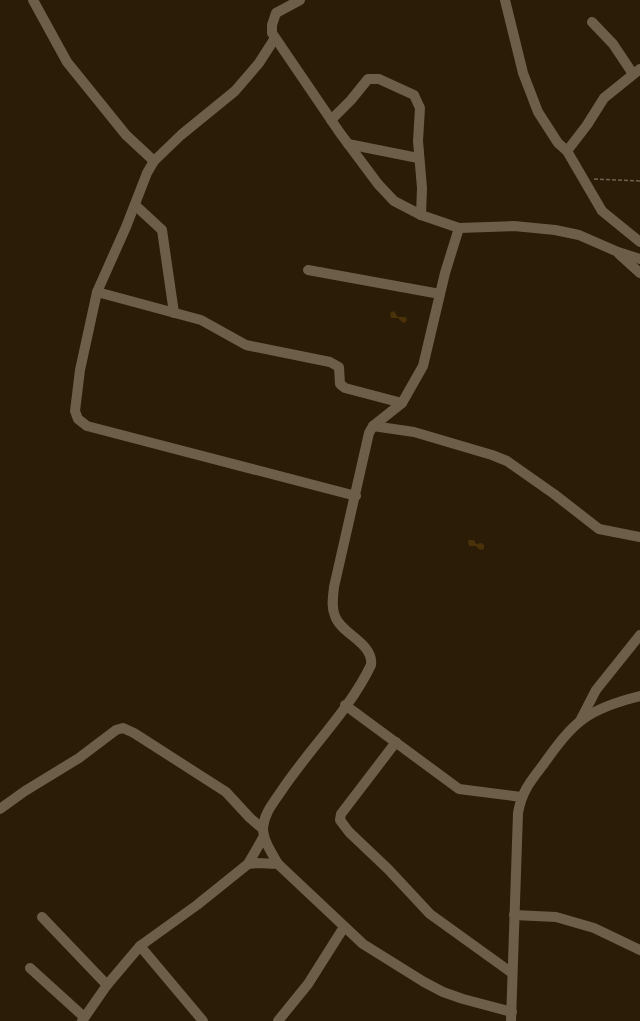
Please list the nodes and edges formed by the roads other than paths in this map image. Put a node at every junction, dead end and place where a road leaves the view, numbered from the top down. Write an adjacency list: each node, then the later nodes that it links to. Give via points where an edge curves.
1 (33, 0): 11 (street, via 68,62 126,135)
2 (300, 0): 5 (street, via 283,8 274,16 272,30)
3 (505, 0): 9 (street, via 530,97 544,124)
4 (592, 22): 6 (street)
5 (275, 38): 7 (street); 11 (street, via 259,63 235,92 202,117)
6 (637, 72): 9 (street, via 604,98)
7 (331, 120): 8 (street); 10 (street, via 366,80 379,79 414,95 418,101)
8 (348, 144): 10 (street); 13 (street, via 394,201)
9 (567, 151): 15 (street, via 602,211)
10 (418, 158): 13 (street, via 422,188)
11 (154, 161): 12 (street)
12 (135, 205): 20 (street); 22 (street, via 162,230)
13 (421, 215): 14 (street)
14 (459, 228): 16 (street, via 514,226 555,230 579,235); 21 (street)
15 (640, 242)
16 (618, 252): 17 (street); 19 (street)
17 (640, 258)
18 (308, 270): 21 (street)
19 (640, 273)
20 (97, 292): 22 (street); 25 (street, via 75,411 81,423)
21 (440, 294): 23 (street, via 423,366)
22 (174, 313): 23 (street, via 210,324 246,345 330,362 339,367 340,384 344,388)
23 (402, 403): 24 (street)
24 (373, 426): 25 (street); 26 (street, via 414,432 507,461 599,529)
25 (356, 496): 29 (street, via 334,587 333,607 336,619 368,651 371,659 368,671)
26 (640, 537)
27 (640, 635): 30 (street, via 596,690)
28 (640, 696): 30 (street, via 609,704)
29 (345, 705): 31 (street); 34 (street, via 266,814)
30 (580, 721): 32 (street, via 558,744)
31 (396, 742): 32 (street, via 459,789); 43 (street, via 341,814 340,820 430,914)
32 (521, 797): 37 (street, via 518,813)
33 (0, 809): 34 (street, via 122,728 134,733 226,792)
34 (264, 832): 35 (street); 36 (street, via 267,845)
35 (248, 864): 36 (street); 40 (street)
36 (278, 864): 39 (street)
37 (514, 915): 41 (street, via 556,917 594,928); 43 (street)
38 (42, 917): 44 (street)
39 (344, 927): 45 (street, via 363,944 424,982 443,992); 48 (street, via 308,984)
40 (140, 946): 44 (street); 47 (street)
41 (640, 950)
42 (30, 968): 46 (street)
43 (512, 973): 45 (street)
44 (106, 985): 46 (street)
45 (512, 1016)
46 (83, 1019)
47 (203, 1021)
48 (278, 1021)

